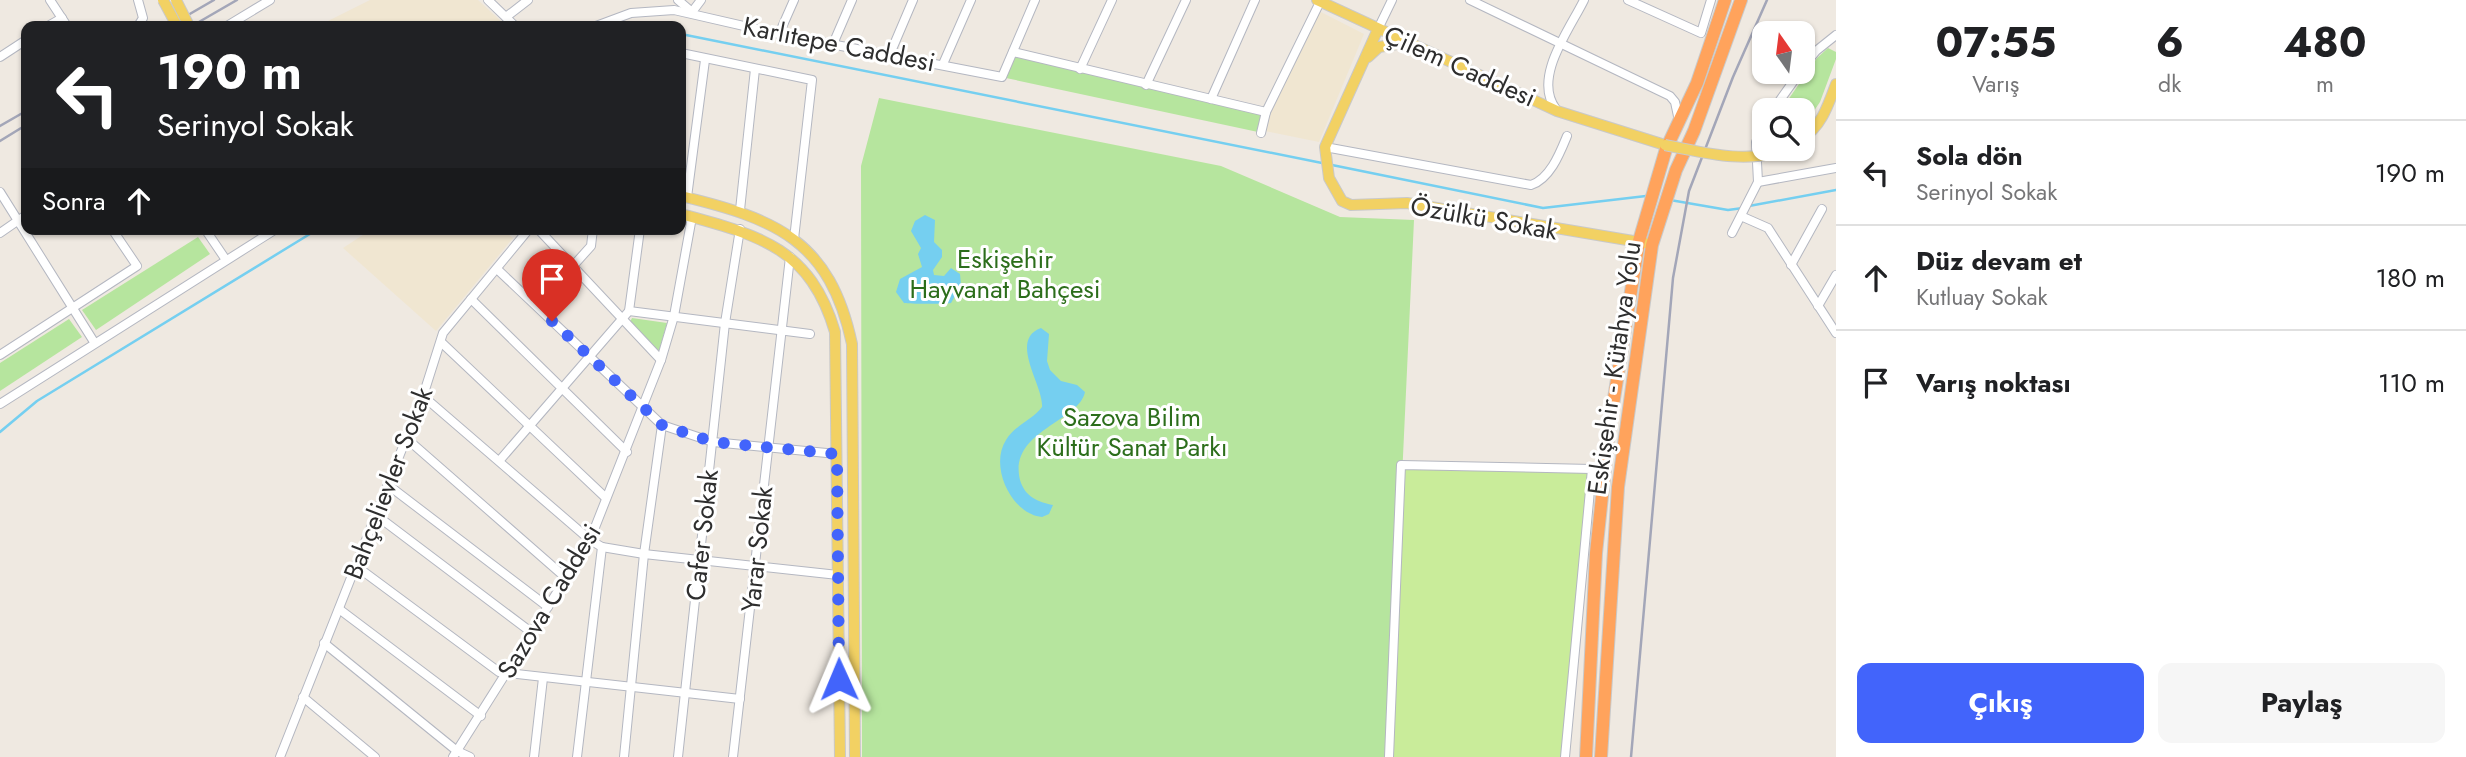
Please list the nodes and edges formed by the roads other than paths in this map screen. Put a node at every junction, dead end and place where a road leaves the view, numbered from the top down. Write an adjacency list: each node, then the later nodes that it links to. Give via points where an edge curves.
1 (50, 0): 28 (street)
2 (138, 0): 31 (street)
3 (163, 0): 32 (main road, bridge)
4 (176, 0): 33 (main road, bridge)
5 (270, 0): 34 (street)
6 (488, 0): 27 (street)
7 (528, 0): 27 (street)
8 (678, 0): 26 (street)
9 (701, 0): 26 (street)
10 (794, 0): 38 (street)
11 (852, 0): 42 (street)
12 (913, 0): 45 (street)
13 (971, 0): 50 (street)
14 (1034, 0): 44 (street)
15 (1112, 0): 53 (street)
16 (1186, 0): 55 (street)
17 (1255, 0): 56 (street)
18 (1392, 0): 37 (street)
19 (1470, 0): 43 (street)
20 (1584, 0): 43 (street)
21 (1628, 0): 22 (street, via 1700,33)
22 (1711, 0)
23 (1725, 0): 59 (highway)
24 (1741, 0): 91 (highway, Eskişehir - Kütahya Yolu)
25 (1318, 1): 37 (main road, Çilem Caddesi); 57 (street)
26 (692, 12): 36 (street, Karlıtepe Caddesi, via 653,9); 38 (street, Karlıtepe Caddesi)
27 (506, 17): 35 (street)
28 (62, 18): 29 (street); 30 (street)
29 (57, 21)
30 (64, 21)
31 (141, 21)
32 (174, 21)
33 (186, 21)
34 (235, 21)
35 (510, 21)
36 (609, 21)
37 (1378, 29): 41 (main road, Çilem Caddesi); 51 (main road)
38 (779, 34): 42 (street, Karlıtepe Caddesi)
39 (1836, 35): 47 (street)
40 (21, 43): 48 (street)
41 (1406, 43): 51 (main road, via 1380,47); 58 (main road, Çilem Caddesi)
42 (833, 44): 45 (street, Karlıtepe Caddesi)
43 (1562, 46): 58 (street, via 1547,89); 59 (street, via 1670,96)
44 (1013, 52): 50 (street, Karlıtepe Caddesi, via 1002,77); 53 (street)
45 (890, 54): 50 (street, Karlıtepe Caddesi)
46 (686, 55): 49 (street)
47 (1815, 56)
48 (0, 57)
49 (705, 61): 52 (street); 68 (street)
50 (943, 64)
51 (1362, 65): 63 (main road)
52 (755, 69): 72 (street); 89 (street, via 812,80)
53 (1080, 69): 55 (street)
54 (1836, 84): 60 (main road)
55 (1146, 85): 56 (street)
56 (1211, 99): 57 (street)
57 (1266, 112): 61 (street)
58 (1561, 112): 64 (main road, Çilem Caddesi, bridge, via 1665,145 1725,157)
59 (1680, 122): 90 (highway, Eskişehir - Kütahya Yolu, via 1659,170)
60 (1815, 126)
61 (1261, 133)
62 (1567, 136): 63 (street, via 1539,183 1531,185)
63 (1325, 147): 90 (main road, Özülkü Sokak, via 1329,178 1342,201 1351,205 1407,203)
64 (1752, 156)
65 (1757, 161): 67 (street)
66 (1836, 167): 67 (street)
67 (1758, 182): 75 (street)
68 (686, 184)
69 (0, 192): 74 (street)
70 (686, 197): 72 (main road)
71 (1822, 209): 94 (street)
72 (740, 210): 89 (main road)
73 (686, 216): 77 (main road)
74 (21, 217)
75 (1743, 217): 79 (street); 94 (street, via 1769,228)
76 (21, 219): 78 (street)
77 (740, 229): 92 (main road, via 767,240); 104 (street, Cafer Sokak)
78 (0, 233)
79 (1732, 233)
80 (32, 235): 100 (street)
81 (116, 235): 100 (street, via 137,266)
82 (209, 235): 93 (street)
83 (266, 235): 93 (street)
84 (524, 235): 96 (street, Bahçelievler Sokak)
85 (544, 235): 95 (street)
86 (592, 235): 95 (street, via 591,246)
87 (639, 235): 101 (street)
88 (684, 235): 102 (street, Sazova Caddesi)
89 (794, 239): 158 (main road, via 826,272 839,296 852,344)
90 (1639, 242): 91 (main road, Özülkü Sokak); 161 (highway, Eskişehir - Kütahya Yolu, via 1595,553)
91 (1652, 245): 162 (highway, Eskişehir - Kütahya Yolu, via 1618,487)
92 (790, 257): 105 (street, Yarar Sokak); 123 (main road, via 818,290 835,332)
93 (226, 260): 108 (street)
94 (1791, 265): 99 (street)
95 (573, 266): 103 (street)
96 (497, 269): 98 (street, Bahçelievler Sokak); 111 (street)
97 (1836, 275): 99 (street)
98 (471, 299): 109 (street, Bahçelievler Sokak, via 443,333); 113 (street)
99 (1818, 306): 106 (street)
100 (73, 309): 108 (street); 110 (street)
101 (629, 311): 102 (street); 103 (street)
102 (674, 316): 104 (street); 112 (street, Sazova Caddesi)
103 (622, 318): 111 (street); 112 (street)
104 (725, 323): 105 (street); 120 (street, Cafer Sokak)
105 (780, 330): 107 (street); 121 (street, Yarar Sokak)
106 (1836, 333)
107 (810, 334)
108 (94, 342): 115 (street)
109 (442, 344): 114 (street, Bahçelievler Sokak); 117 (street)
110 (0, 355)
111 (589, 355): 113 (street); 116 (street)
112 (661, 360): 116 (street, Sazova Caddesi)
113 (561, 388): 117 (street); 122 (street)
114 (423, 396): 119 (street, Bahçelievler Sokak); 124 (street)
115 (0, 404)
116 (644, 409): 118 (street); 122 (street, Sazova Caddesi)
117 (530, 425): 124 (street); 126 (street)
118 (662, 425): 120 (street); 130 (street)
119 (406, 438): 125 (street, Bahçelievler Sokak); 135 (street)
120 (713, 442): 121 (street); 131 (street, Cafer Sokak)
121 (768, 446): 123 (street); 132 (street, Yarar Sokak)
122 (626, 452): 126 (street, Sazova Caddesi)
123 (837, 454): 134 (main road)
124 (500, 460): 128 (street)
125 (388, 485): 127 (street, Bahçelievler Sokak); 136 (street)
126 (606, 498): 128 (street, Sazova Caddesi)
127 (376, 515): 133 (street, Bahçelievler Sokak); 138 (street)
128 (590, 540): 129 (street); 135 (street, Sazova Caddesi)
129 (602, 547): 130 (street); 142 (street)
130 (644, 554): 131 (street); 143 (street)
131 (699, 559): 132 (street); 144 (street, Cafer Sokak)
132 (756, 565): 134 (street); 146 (street, Yarar Sokak)
133 (356, 566): 137 (street, Bahçelievler Sokak); 140 (street)
134 (838, 575): 157 (main road)
135 (566, 578): 136 (street, Sazova Caddesi)
136 (548, 607): 138 (street, Sazova Caddesi)
137 (339, 609): 139 (street, Bahçelievler Sokak); 147 (street)
138 (531, 632): 140 (street, Sazova Caddesi)
139 (324, 643): 145 (street, Bahçelievler Sokak); 148 (street)
140 (506, 673): 141 (street); 147 (street, Sazova Caddesi)
141 (543, 678): 142 (street); 152 (street)
142 (586, 683): 143 (street); 153 (street)
143 (632, 687): 144 (street); 154 (street)
144 (685, 693): 146 (street); 155 (street, Cafer Sokak)
145 (303, 697): 149 (street, Bahçelievler Sokak); 150 (street)
146 (740, 699): 156 (street, Yarar Sokak)
147 (481, 716): 148 (street, Sazova Caddesi)
148 (455, 754): 151 (street)
149 (280, 757)
150 (375, 757)
151 (470, 757)
152 (534, 757)
153 (577, 757)
154 (624, 757)
155 (678, 757)
156 (733, 757)
157 (840, 757)
158 (855, 757)
159 (1389, 757): 160 (street, via 1401,465 1592,469)
160 (1565, 757)
161 (1586, 757)
162 (1601, 757)

